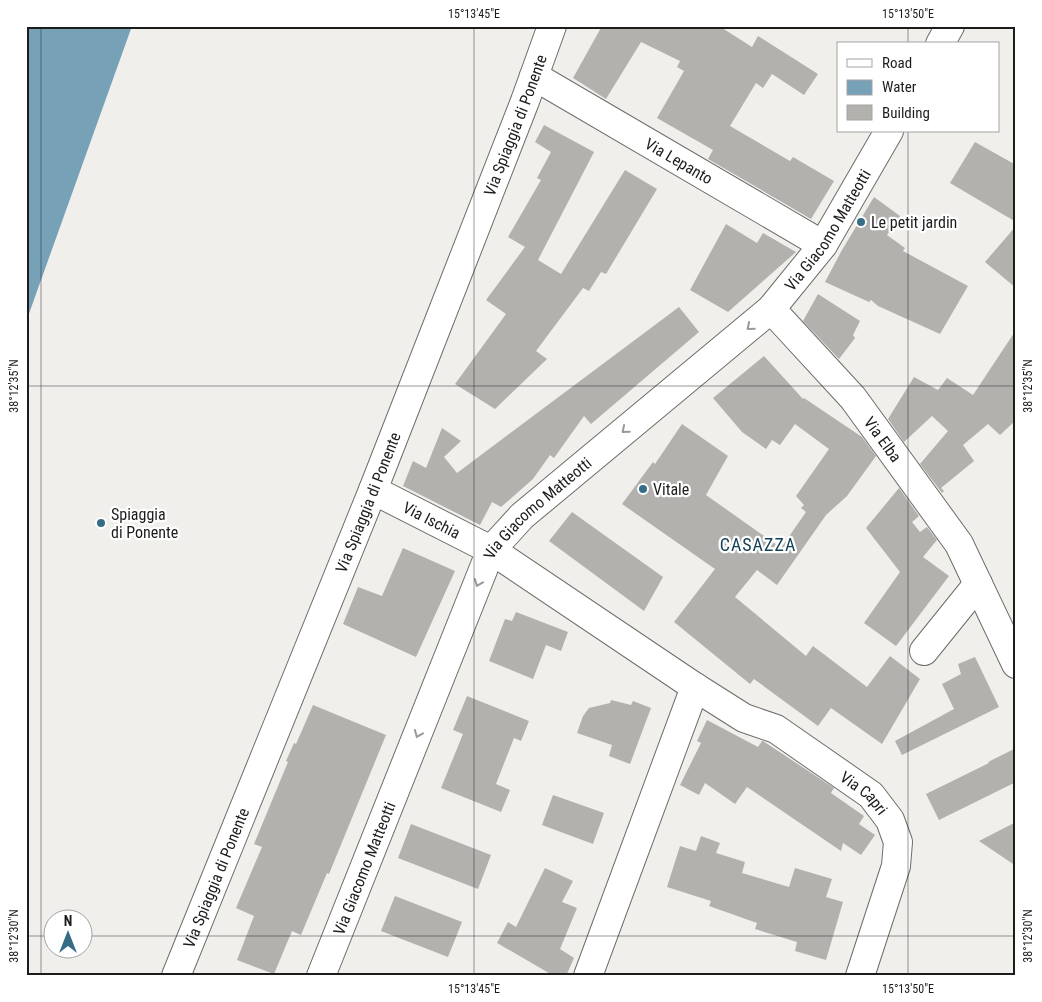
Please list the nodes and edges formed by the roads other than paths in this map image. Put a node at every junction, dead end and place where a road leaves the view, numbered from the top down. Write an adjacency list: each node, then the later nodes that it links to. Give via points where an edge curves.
1 (552, 26): 4 (street, Via Spiaggia di Ponente)
2 (950, 26): 3 (street)
3 (941, 42)
4 (534, 76): 6 (street, Via Lepanto); 8 (street, Via Spiaggia di Ponente)
5 (888, 132): 6 (street, Via Giacomo Matteotti)
6 (823, 245): 7 (street, Via Giacomo Matteotti)
7 (771, 309): 9 (street, Via Giacomo Matteotti, one-way to 9, via 522,516); 10 (street, Via Elba, via 853,398 959,544)
8 (373, 490): 9 (street, Via Ischia); 14 (street, Via Spiaggia di Ponente)
9 (491, 550): 13 (street, Via Capri); 15 (street, Via Giacomo Matteotti, one-way to 15)
10 (978, 584): 11 (street); 12 (street, Via Elba)
11 (924, 651)
12 (1016, 664)
13 (695, 687): 16 (street); 17 (street, Via Capri, via 744,718 776,729 871,795 890,820 898,842 896,866)
14 (176, 976)
15 (321, 976)
16 (588, 976)
17 (860, 976)

